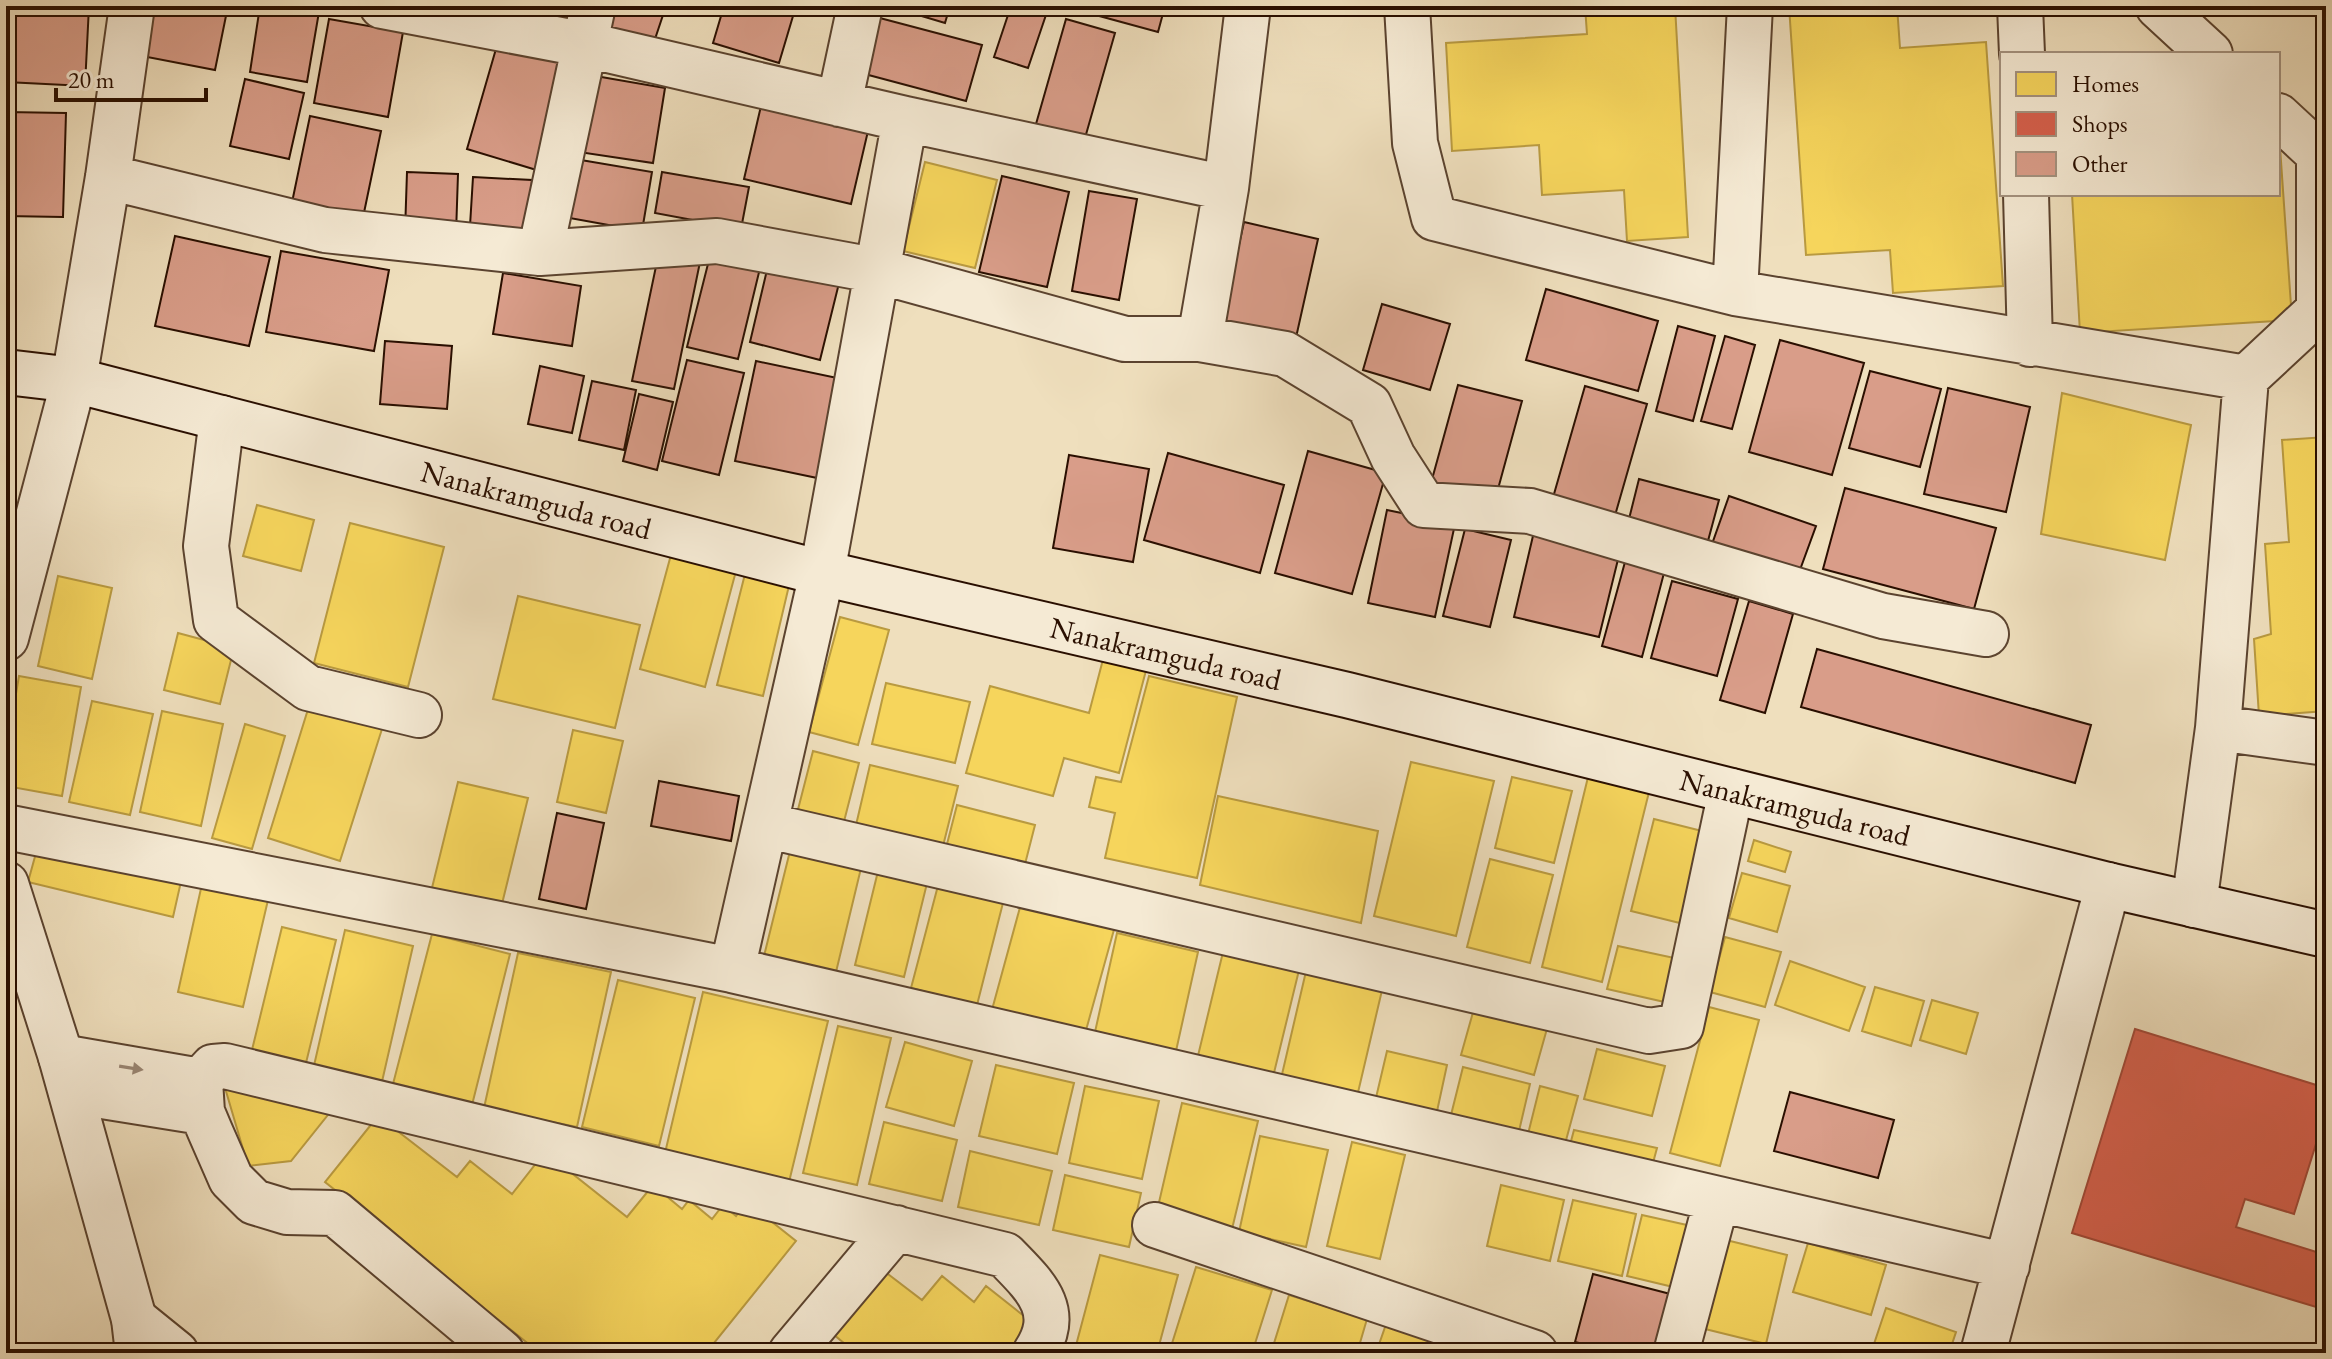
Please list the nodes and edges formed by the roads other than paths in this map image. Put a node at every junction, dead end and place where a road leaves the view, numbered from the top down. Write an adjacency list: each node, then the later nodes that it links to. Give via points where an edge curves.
1 (132, 6): 15 (street)
2 (382, 6): 9 (street)
3 (860, 6): 12 (street)
4 (1248, 6): 16 (street)
5 (1407, 6): 20 (street, via 1415,143 1434,218)
6 (1750, 6): 20 (street)
7 (2020, 6): 10 (street)
8 (2158, 6): 11 (street)
9 (590, 26): 12 (street); 18 (street)
10 (2022, 52)
11 (2208, 52)
12 (839, 104): 14 (street)
13 (2280, 118): 21 (street, via 2319,154)
14 (905, 119): 16 (street); 19 (street)
15 (108, 177): 18 (street, via 325,230); 26 (street)
16 (1226, 188): 22 (street)
17 (2026, 196): 23 (street)
18 (540, 253): 19 (street, via 717,241)
19 (879, 271): 22 (street, via 1125,339); 28 (street)
20 (1735, 293): 23 (street)
21 (2323, 310): 25 (street)
22 (1200, 339): 29 (street, via 1285,354 1369,405 1393,457 1424,505 1530,511 1883,616)
23 (2030, 344): 25 (street)
24 (6, 372): 26 (street, Nanakramguda road)
25 (2246, 378): 32 (street)
26 (74, 380): 27 (street, Nanakramguda road); 30 (street)
27 (222, 418): 28 (street, Nanakramguda road); 31 (street, via 206,546 216,620 308,688)
28 (822, 573): 34 (street, Nanakramguda road); 35 (street)
29 (1986, 634)
30 (6, 638)
31 (419, 715)
32 (2218, 728): 33 (street); 39 (street)
33 (2326, 743)
34 (1731, 791): 35 (street, via 1681,1026 1649,1031); 38 (street, Nanakramguda road)
35 (765, 825): 41 (street)
36 (6, 827): 41 (street)
37 (6, 884): 42 (street)
38 (2108, 885): 39 (street, Nanakramguda road); 47 (street)
39 (2194, 905): 40 (street, Nanakramguda road)
40 (2326, 935)
41 (732, 970): 44 (street)
42 (66, 1074): 43 (street); 48 (street)
43 (201, 1097): 46 (street, via 213,1067 225,1066); 50 (street, via 231,1179 254,1202 287,1212 335,1213)
44 (1717, 1199): 47 (street); 54 (street)
45 (1155, 1225): 53 (street)
46 (896, 1228): 51 (street); 52 (street, via 1005,1255 1031,1282 1048,1311)
47 (2007, 1266): 55 (street)
48 (136, 1336): 49 (street)
49 (176, 1353)
50 (502, 1353)
51 (791, 1353)
52 (1035, 1353)
53 (1535, 1353)
54 (1676, 1353)
55 (1983, 1353)

